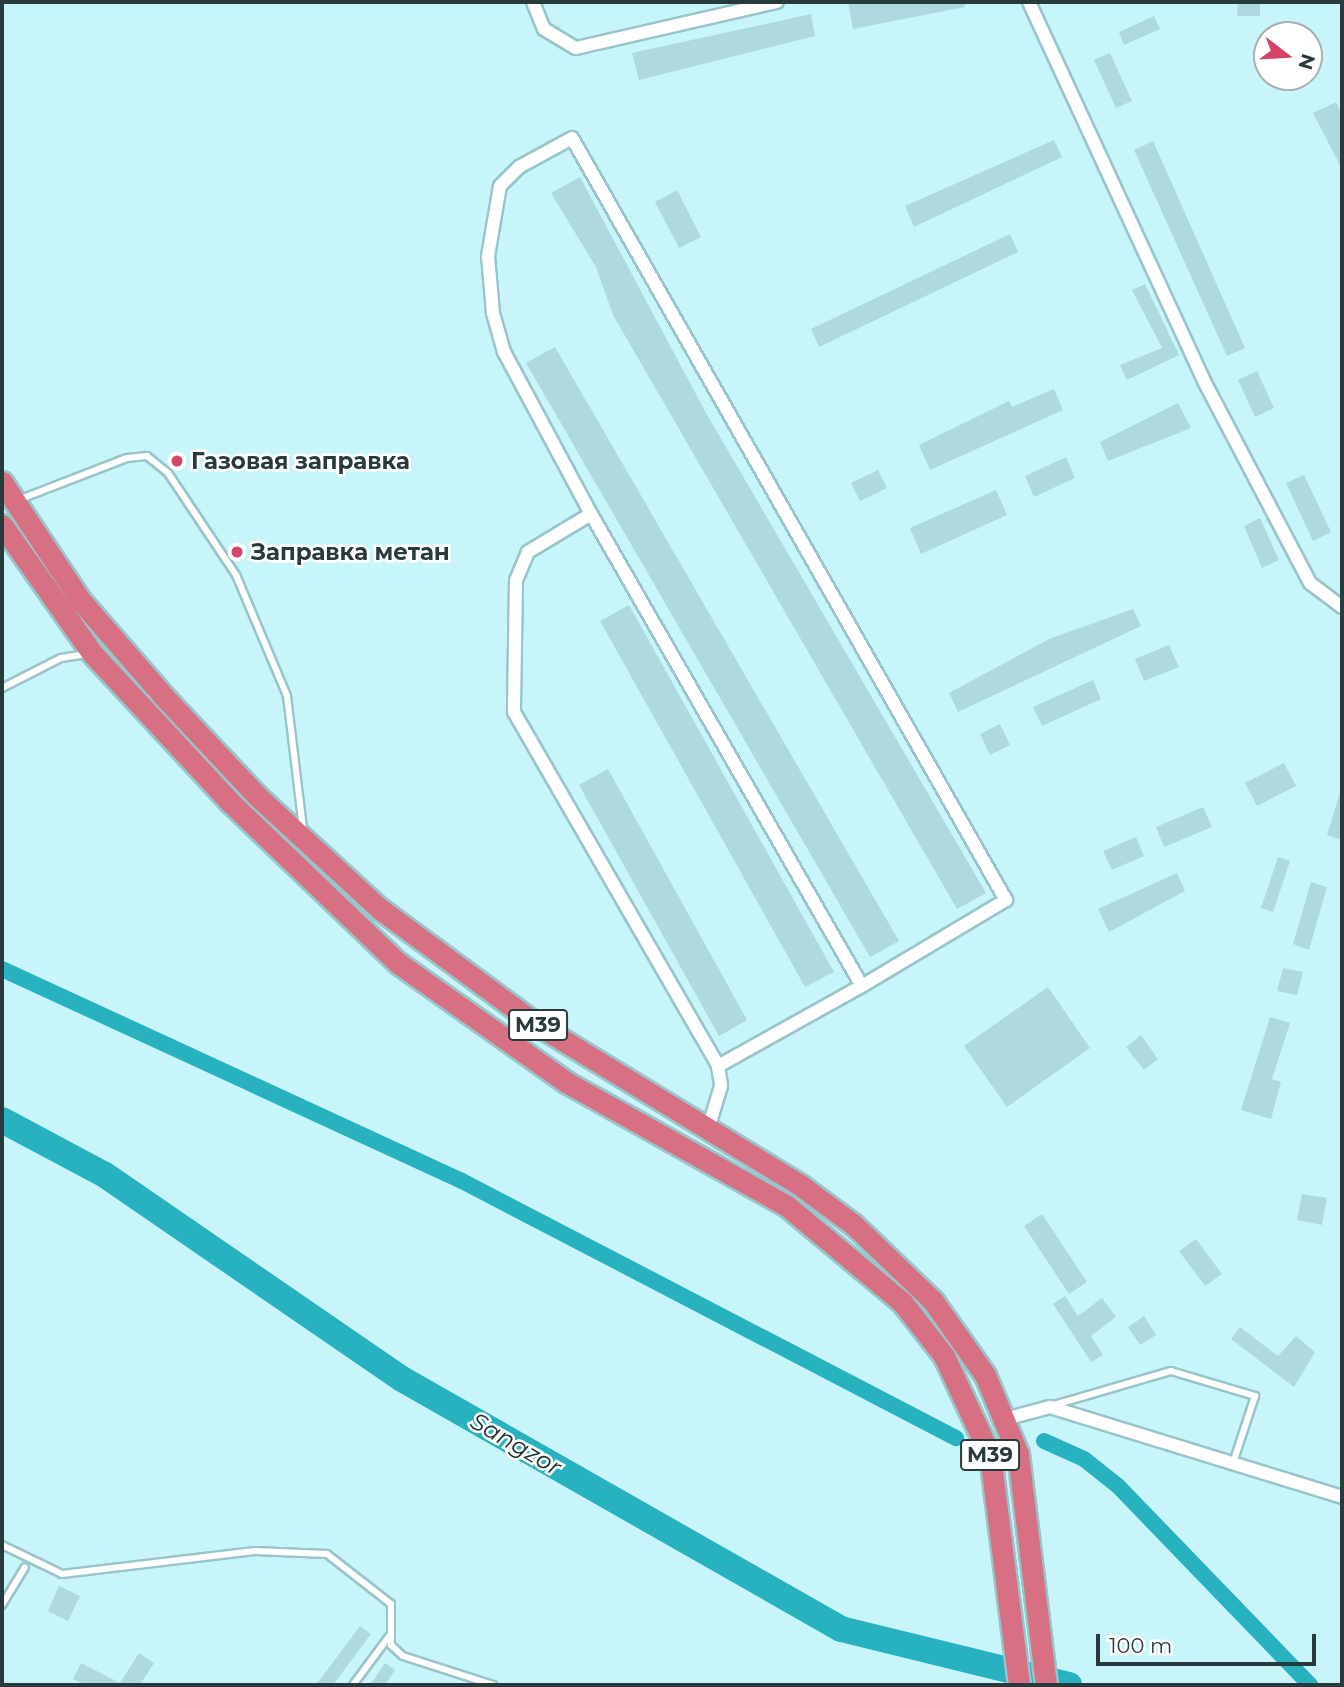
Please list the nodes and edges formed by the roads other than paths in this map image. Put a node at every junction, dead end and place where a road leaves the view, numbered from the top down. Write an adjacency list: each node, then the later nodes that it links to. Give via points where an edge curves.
1 (533, 2): 2 (street, via 544,29 576,48)
2 (777, 2)
3 (1029, 2): 8 (street, via 1204,382 1310,583)
4 (2, 482): 5 (highway, M39)
5 (13, 504): 11 (highway, M39, via 80,600); 11 (lane, via 127,458 147,456 168,473 236,575 287,696)
6 (591, 514): 12 (street); 12 (street, via 504,352 493,313 488,256 500,186 519,167 572,138 1006,900); 14 (street, via 528,552 520,564 514,712)
7 (2, 525): 9 (highway, M39)
8 (1342, 607)
9 (93, 653): 10 (lane, via 61,658); 15 (highway, M39, via 347,917 486,1030)
10 (2, 688)
11 (304, 841): 13 (highway, M39, via 446,962)
12 (862, 986): 14 (street)
13 (581, 1052): 15 (highway, via 583,1072); 16 (highway, M39)
14 (718, 1066): 16 (street, via 721,1086)
15 (566, 1082): 27 (highway, M39, via 787,1206 902,1302 944,1356 979,1424 998,1485)
16 (708, 1129): 18 (highway, M39, via 800,1185 897,1263 962,1338)
17 (1050, 1406): 18 (street); 19 (street); 19 (lane, via 1171,1371 1255,1396)
18 (1005, 1419): 28 (highway, M39, via 1018,1454 1035,1561)
19 (1232, 1465): 20 (street)
20 (1342, 1497)
21 (2, 1545): 24 (lane, via 62,1574 255,1551 327,1554 391,1604)
22 (25, 1567): 23 (lane)
23 (2, 1605)
24 (390, 1635): 25 (lane); 26 (lane, via 403,1656)
25 (353, 1685)
26 (493, 1685)
27 (1019, 1685)
28 (1046, 1685)

